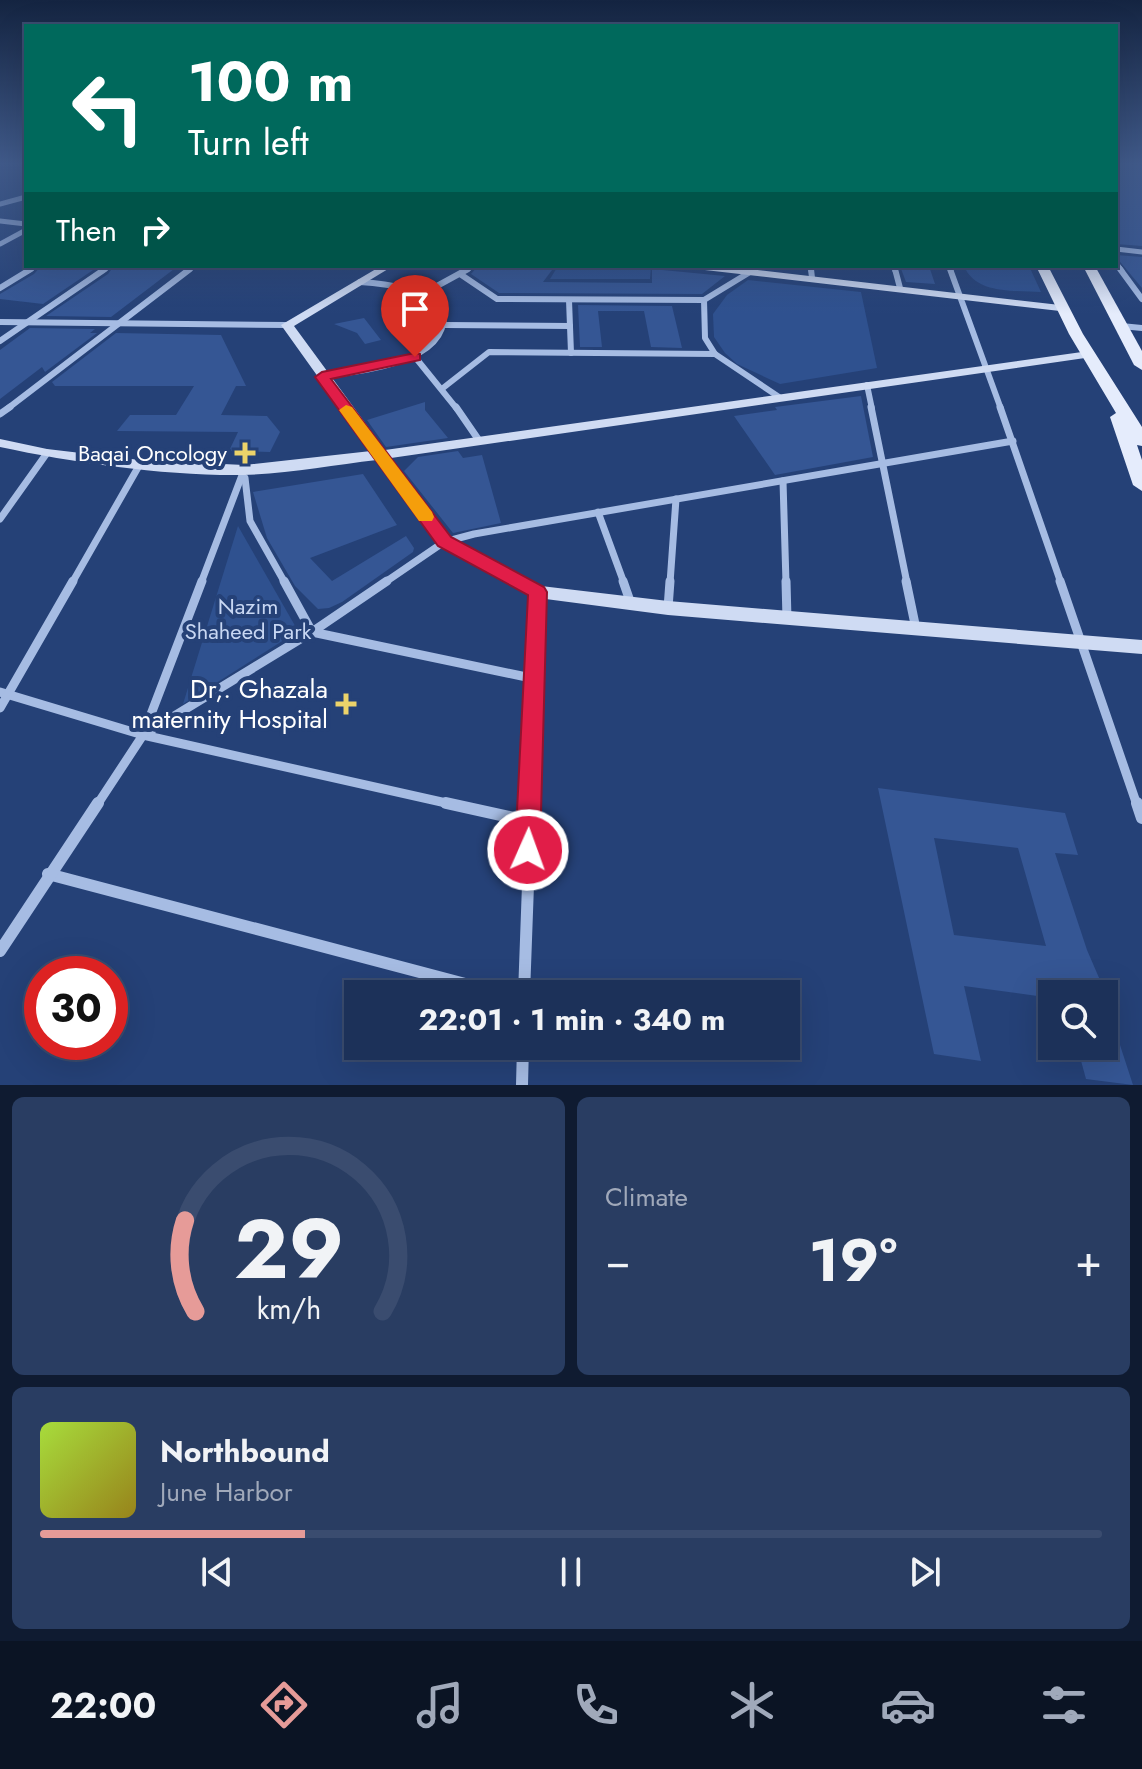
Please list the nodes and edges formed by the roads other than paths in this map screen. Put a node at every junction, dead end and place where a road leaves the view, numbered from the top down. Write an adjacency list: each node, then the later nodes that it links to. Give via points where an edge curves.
1 (0, 221): 2 (street)
2 (24, 225)
3 (24, 226): 4 (street)
4 (0, 244)
5 (1118, 249): 6 (street)
6 (1142, 252)
7 (1118, 266): 26 (street)
8 (33, 268): 22 (street)
9 (106, 268): 31 (street)
10 (191, 268): 32 (street)
11 (384, 268): 21 (street)
12 (470, 268): 20 (street)
13 (735, 268): 18 (street)
14 (895, 268): 23 (street)
15 (950, 268): 25 (street)
16 (1043, 268): 29 (main road)
17 (1090, 268): 36 (main road)
18 (750, 272): 19 (street); 28 (street)
19 (811, 272): 23 (street)
20 (460, 274): 24 (street); 27 (street, via 497,299)
21 (360, 282): 24 (street); 33 (street)
22 (0, 288)
23 (900, 288): 25 (street)
24 (426, 292): 34 (street, via 443,307)
25 (960, 297): 29 (street); 44 (street)
26 (1142, 299)
27 (569, 300): 28 (street); 35 (street)
28 (704, 300): 40 (street, via 705,338)
29 (1060, 308): 41 (main road)
30 (0, 322): 31 (street)
31 (27, 322): 32 (street); 38 (street)
32 (122, 322): 33 (street); 50 (street)
33 (287, 325): 45 (street)
34 (445, 325): 35 (street); 42 (street)
35 (570, 326): 39 (street)
36 (1121, 326): 37 (street); 43 (main road)
37 (1142, 328)
38 (0, 341)
39 (571, 353): 40 (street); 48 (street, via 489,352)
40 (715, 354): 49 (street)
41 (1085, 354): 44 (street); 47 (main road)
42 (415, 357): 45 (street); 48 (street)
43 (1142, 365)
44 (987, 368): 46 (street); 52 (street)
45 (322, 377): 56 (street)
46 (867, 385): 49 (street); 58 (street)
47 (1108, 387): 53 (main road); 61 (main road)
48 (443, 388): 51 (street)
49 (779, 397): 51 (street)
50 (0, 414)
51 (478, 439): 56 (street)
52 (1013, 441): 58 (street); 72 (street)
53 (1142, 441)
54 (1, 445): 55 (street)
55 (47, 453): 57 (street); 64 (street)
56 (379, 455): 59 (street); 65 (street)
57 (140, 464): 59 (street); 75 (street)
58 (884, 464): 60 (street); 70 (street)
59 (244, 470): 71 (street, via 250,521); 77 (street)
60 (783, 481): 62 (street); 69 (street)
61 (1142, 485)
62 (676, 499): 63 (street); 68 (street)
63 (598, 512): 65 (street); 67 (street)
64 (0, 519)
65 (444, 542): 66 (street); 71 (street)
66 (538, 592): 67 (street); 74 (street)
67 (632, 604): 68 (street)
68 (668, 608): 69 (street)
69 (787, 619): 70 (street)
70 (917, 630): 72 (street)
71 (312, 632): 74 (street); 77 (street)
72 (1079, 641): 73 (street); 78 (street)
73 (1142, 647)
74 (536, 679): 79 (street)
75 (5, 693): 76 (street); 77 (street)
76 (0, 708)
77 (143, 735): 79 (street); 80 (street)
78 (1142, 818)
79 (528, 821): 83 (street)
80 (48, 874): 81 (street); 82 (street)
81 (0, 951)
82 (450, 980)
83 (524, 980)
84 (523, 1060): 85 (street)
85 (522, 1085)

